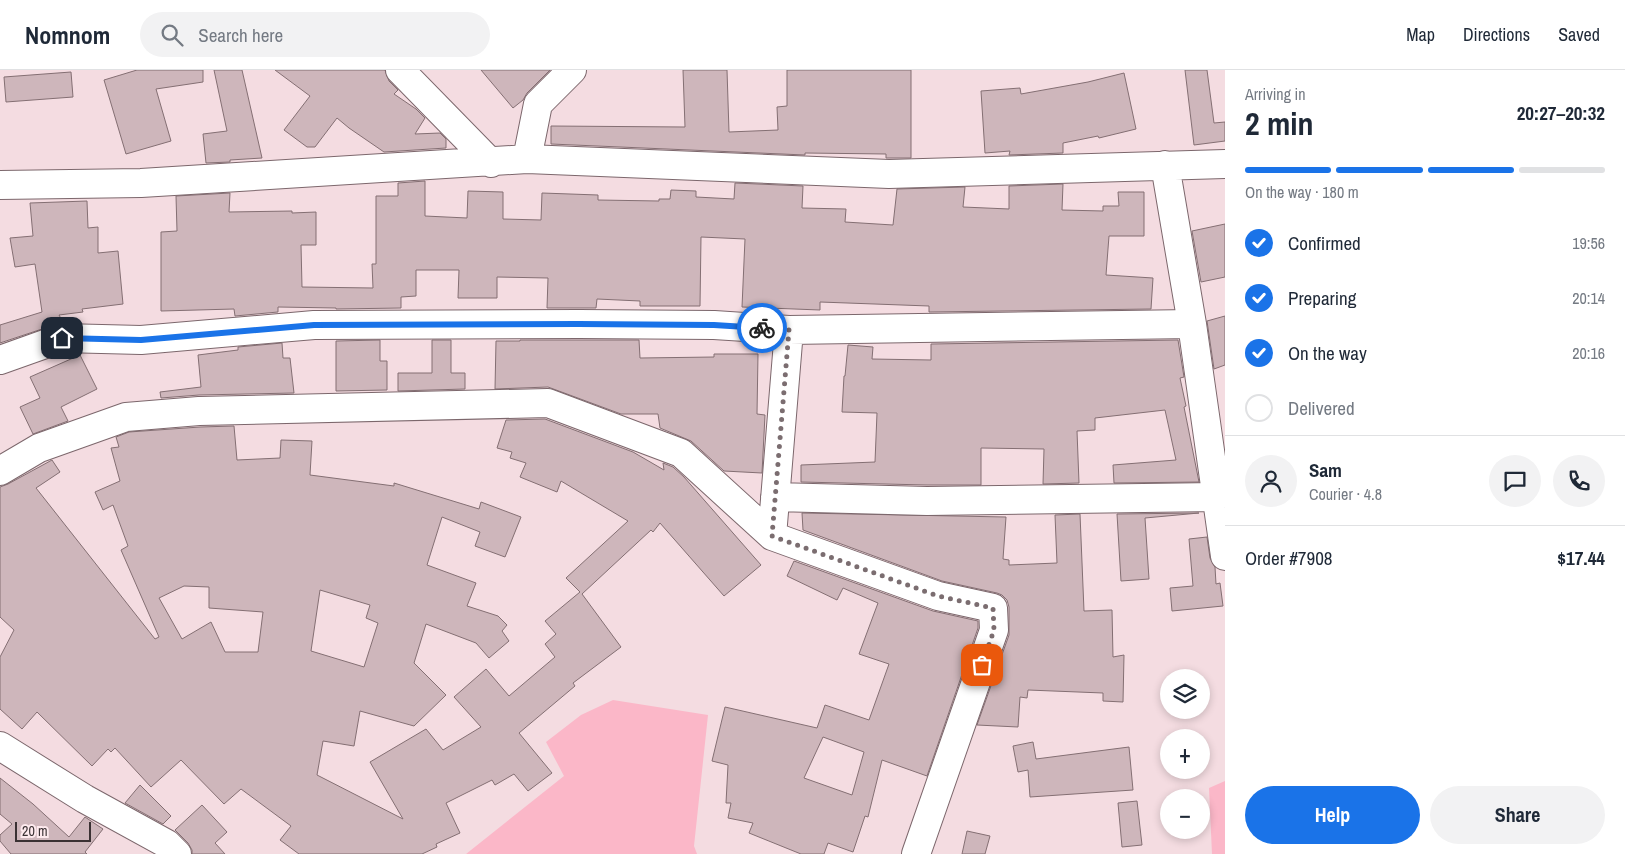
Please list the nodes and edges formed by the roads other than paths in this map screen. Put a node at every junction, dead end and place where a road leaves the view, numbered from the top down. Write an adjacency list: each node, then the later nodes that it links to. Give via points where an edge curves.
1 (400, 70): 4 (street)
2 (572, 70): 3 (street, via 538,104)
3 (527, 160): 4 (street); 6 (street, via 889,174)
4 (491, 163): 7 (street, via 141,183)
5 (1225, 164): 6 (street)
6 (1165, 165): 8 (street)
7 (0, 185)
8 (1192, 324): 9 (street); 12 (street)
9 (789, 330): 10 (street, via 685,325 314,325 141,340 62,338); 13 (street)
10 (0, 360)
11 (0, 471): 14 (street, via 39,448 126,417 199,411 548,403 681,454)
12 (1216, 496): 13 (street, via 927,501); 15 (street)
13 (775, 497): 14 (street)
14 (772, 536): 18 (street, via 938,596 993,608 994,630)
15 (1225, 556)
16 (0, 746): 17 (street, via 85,799 167,844)
17 (177, 854)
18 (916, 854)

